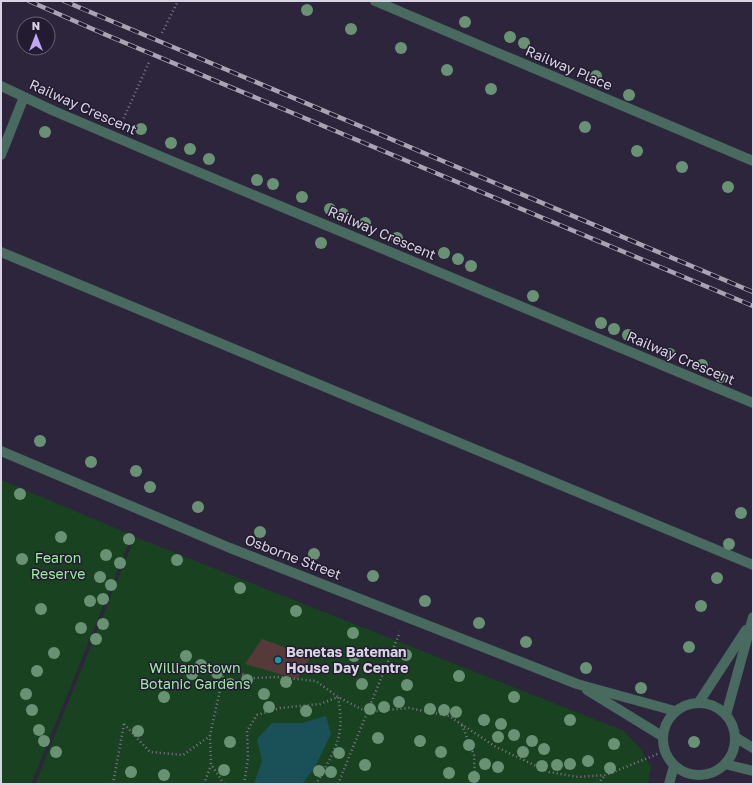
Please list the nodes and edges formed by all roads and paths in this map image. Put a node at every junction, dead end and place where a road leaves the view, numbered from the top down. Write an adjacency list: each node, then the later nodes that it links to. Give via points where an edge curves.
1 (178, 1): 3 (path)
2 (375, 1): 9 (street, Railway Place)
3 (162, 33)
4 (150, 60): 7 (path, via 126,115)
5 (1, 86): 6 (street, Railway Crescent)
6 (24, 97): 7 (street, Railway Crescent); 8 (street)
7 (113, 136): 11 (street, Railway Crescent)
8 (1, 155)
9 (753, 161)
10 (1, 252): 13 (street)
11 (753, 403)
12 (1, 452): 14 (street, Osborne Street, via 230,548)
13 (753, 565)
14 (406, 617): 16 (street, Osborne Street); 20 (path)
15 (752, 620): 18 (street); 21 (street)
16 (577, 684): 19 (street, Osborne Street); 24 (street, Osborne Street)
17 (338, 697): 20 (path); 23 (path, via 316,681 277,677 253,678 225,668); 37 (path, via 320,704 280,708 257,715 248,731 248,758); 38 (path, via 342,717 339,738)
18 (699, 702): 19 (street); 21 (street, via 718,708)
19 (675, 711): 24 (street, via 668,718)
20 (367, 712): 22 (path, via 409,708 449,716); 39 (path)
21 (726, 715): 25 (street, via 734,729)
22 (462, 724): 32 (path, via 496,747 549,772 578,777); 40 (path, via 474,755)
23 (210, 735): 28 (path); 34 (path, via 183,755 150,752 124,724)
24 (662, 736): 27 (street)
25 (735, 737): 26 (street); 29 (street, via 733,751)
26 (753, 748)
27 (664, 751): 30 (street); 32 (path)
28 (211, 764): 35 (path); 36 (path)
29 (725, 764): 31 (street); 33 (street)
30 (674, 766): 33 (street); 42 (street)
31 (753, 771)
32 (606, 775): 41 (path)
33 (698, 780)
34 (113, 784)
35 (204, 784)
36 (224, 784)
37 (244, 784)
38 (315, 784)
39 (338, 784)
40 (475, 784)
41 (598, 784)
42 (669, 784)

